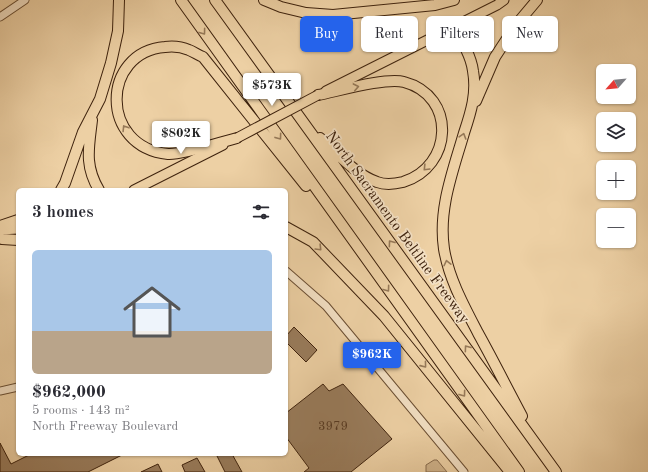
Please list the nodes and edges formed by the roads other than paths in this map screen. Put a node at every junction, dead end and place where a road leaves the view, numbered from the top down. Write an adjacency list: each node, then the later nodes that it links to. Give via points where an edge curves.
1 (25, 0): 10 (street)
2 (119, 0): 15 (highway, via 118,31 100,99)
3 (180, 0): 29 (highway, one-way to 29)
4 (216, 0): 16 (highway, North Sacramento Beltline Freeway)
5 (264, 0): 6 (highway, via 306,13 333,15 435,5)
6 (454, 0)
7 (504, 0): 9 (main road)
8 (537, 0): 14 (highway, via 516,25 495,57)
9 (474, 16)
10 (0, 18)
11 (426, 41): 13 (main road)
12 (467, 52): 14 (highway, via 473,70 475,92)
13 (318, 95): 16 (highway, one-way to 16, via 387,81 403,81 417,86 438,108 442,123 442,139 427,168 413,179 396,184 378,183 362,176); 17 (main road, bridge)
14 (470, 113): 32 (highway, one-way to 14, via 461,300 450,275 444,248 442,222 446,195)
15 (93, 114): 18 (highway, via 83,132); 19 (highway, via 88,164)
16 (307, 127): 32 (highway, North Sacramento Beltline Freeway, one-way to 16)
17 (237, 138): 20 (main road); 29 (highway, one-way to 29, via 170,154 152,151 137,142 124,129 118,112 116,94 122,77 130,64 143,53 157,47 189,49 203,57)
18 (62, 188)
19 (98, 188)
20 (138, 188)
21 (16, 221): 22 (highway)
22 (0, 226)
23 (288, 228): 34 (highway, one-way to 34, via 313,242 384,316)
24 (16, 229): 25 (main road)
25 (0, 230)
26 (0, 238): 27 (highway)
27 (16, 240)
28 (288, 273): 33 (street, via 326,306)
29 (377, 274): 35 (highway, one-way to 35)
30 (16, 387): 31 (street)
31 (0, 391)
32 (539, 448): 36 (highway, North Sacramento Beltline Freeway)
33 (464, 472)
34 (510, 472)
35 (519, 472)
36 (556, 472)

